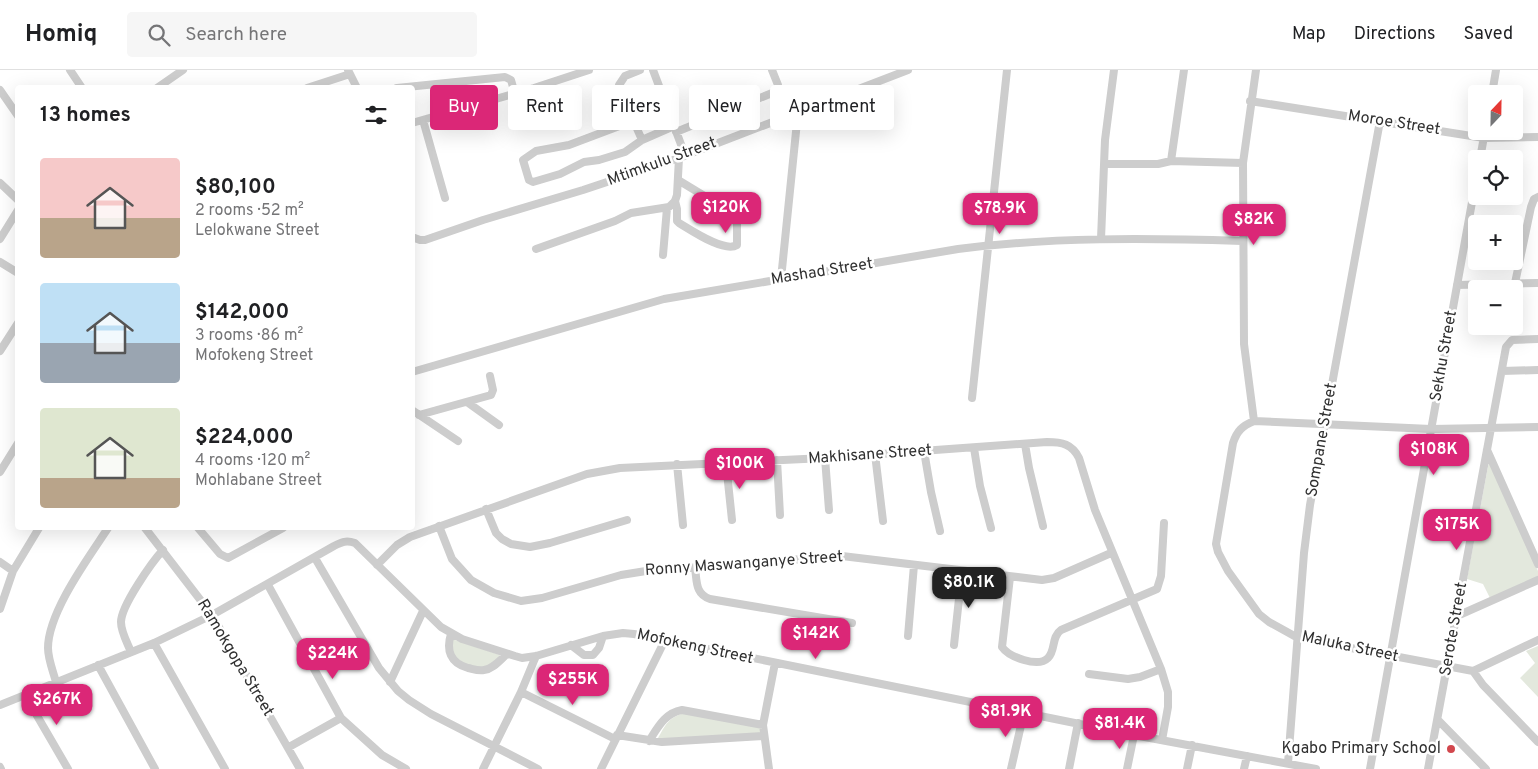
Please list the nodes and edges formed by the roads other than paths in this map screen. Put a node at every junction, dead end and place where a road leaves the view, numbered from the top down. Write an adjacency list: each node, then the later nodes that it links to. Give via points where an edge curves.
1 (184, 70): 15 (street)
2 (589, 70): 19 (street)
3 (640, 70): 20 (street, via 625,76)
4 (654, 70): 21 (street)
5 (772, 70): 33 (street, via 778,85 777,92)
6 (908, 70): 22 (street, Mtimkulu Street)
7 (1006, 70): 60 (street)
8 (1114, 70): 46 (street)
9 (1184, 70): 44 (street)
10 (1256, 70): 27 (street)
11 (1496, 70): 23 (street)
12 (73, 71): 14 (street)
13 (349, 72): 16 (street); 17 (street)
14 (80, 85)
15 (162, 85)
16 (314, 85)
17 (356, 85)
18 (512, 85): 24 (street, via 505,77)
19 (543, 85)
20 (619, 85)
21 (659, 85)
22 (869, 85)
23 (1494, 85)
24 (415, 86)
25 (0, 90): 28 (street)
26 (508, 96): 29 (street)
27 (1250, 101): 30 (street, Moroe Street); 45 (street)
28 (15, 112)
29 (423, 120): 31 (street); 51 (street)
30 (1380, 120): 39 (street, Moroe Street); 83 (street, Sompane Street)
31 (415, 123)
32 (770, 123): 43 (street, Mtimkulu Street)
33 (679, 128)
34 (608, 130): 42 (street, via 569,145 533,152 523,160 528,180 533,182 556,176 584,162 614,156)
35 (638, 130): 42 (street)
36 (672, 130): 42 (street)
37 (675, 130): 43 (street)
38 (796, 130): 65 (street)
39 (1468, 132)
40 (1523, 136): 41 (street, Moroe Street)
41 (1538, 137)
42 (642, 140)
43 (682, 156): 47 (street); 56 (street, Mtimkulu Street, via 425,240)
44 (1172, 161): 45 (street); 46 (street)
45 (1242, 163): 59 (street)
46 (1104, 164): 58 (street)
47 (678, 180): 52 (street); 52 (street, via 735,211 737,245 730,248 718,244 679,223)
48 (0, 183): 49 (street)
49 (15, 197)
50 (1538, 197): 66 (street, via 1531,207)
51 (445, 198)
52 (676, 201): 54 (street)
53 (1471, 205): 69 (street, Sekhu Street)
54 (667, 208): 61 (street, via 631,213); 62 (street)
55 (15, 215): 57 (street)
56 (415, 238)
57 (0, 239)
58 (1101, 239): 59 (street, Mashad Street); 60 (street, Mashad Street)
59 (1242, 241): 81 (street, via 1244,344)
60 (988, 245): 65 (street, Mashad Street); 78 (street)
61 (536, 249)
62 (663, 255)
63 (0, 262): 64 (street)
64 (15, 270)
65 (781, 279): 75 (street, Mashad Street, via 664,299)
66 (1516, 280)
67 (1523, 283): 68 (street)
68 (1538, 283)
69 (1457, 285): 70 (street); 86 (street, Sekhu Street)
70 (1468, 285)
71 (15, 328): 73 (street)
72 (1538, 339): 76 (street, Serote Street, via 1509,342)
73 (0, 351)
74 (1538, 370): 76 (street)
75 (415, 371)
76 (1502, 371): 85 (street, Serote Street)
77 (490, 376): 79 (street, via 492,394)
78 (972, 398)
79 (466, 402): 80 (street); 82 (street)
80 (416, 412): 87 (street)
81 (1254, 422): 83 (street); 138 (street, Maluka Street, via 1239,429 1233,443 1216,532 1216,548 1228,571 1259,614)
82 (499, 425)
83 (1324, 425): 86 (street); 138 (street, Sompane Street, via 1304,553)
84 (1538, 427): 85 (street)
85 (1491, 428): 86 (street); 91 (street, Serote Street)
86 (1431, 429): 147 (street, Sekhu Street)
87 (458, 441)
88 (1025, 444): 90 (street, Makhisane Street); 108 (street); 117 (street, Makhisane Street, via 1060,442 1075,451)
89 (15, 447): 98 (street)
90 (974, 448): 92 (street, Makhisane Street); 109 (street)
91 (1487, 450): 120 (street); 133 (street, Serote Street)
92 (924, 451): 93 (street, Makhisane Street); 115 (street)
93 (875, 454): 94 (street, Makhisane Street); 104 (street)
94 (825, 458): 95 (street, Makhisane Street); 100 (street)
95 (777, 460): 96 (street, Makhisane Street); 101 (street)
96 (726, 463): 97 (street, Makhisane Street); 103 (street)
97 (677, 464): 99 (street, Makhisane Street, via 587,474); 106 (street)
98 (0, 472)
99 (486, 509): 102 (street, via 502,540 525,547 539,546); 107 (street, Makhisane Street)
100 (829, 510)
101 (780, 515)
102 (627, 520)
103 (732, 520)
104 (883, 521)
105 (1164, 523): 129 (street, via 1159,586 1157,590)
106 (683, 525)
107 (439, 526): 121 (street, Makhisane Street, via 404,540); 123 (street, Ronny Maswanganye Street, via 452,559 471,580 494,593 521,601 633,572)
108 (1043, 526)
109 (991, 528)
110 (38, 530): 124 (street)
111 (107, 530): 154 (street, via 68,592 52,629 48,648)
112 (147, 530): 116 (street, Ramokgopa Street)
113 (200, 530): 114 (street, via 220,554 228,558)
114 (279, 530)
115 (940, 531)
116 (163, 550): 132 (street, Ramokgopa Street); 144 (street, via 153,561 122,616 122,627)
117 (1111, 553): 126 (street, Ronny Maswanganye Street, via 1048,580); 129 (street, Makhisane Street)
118 (315, 558): 121 (street, Mofokeng Street, via 349,541); 128 (street); 155 (street)
119 (0, 562): 124 (street)
120 (1538, 564)
121 (377, 565): 131 (street, Mofokeng Street)
122 (914, 565): 123 (street, Ronny Maswanganye Street, via 842,556); 125 (street, Ronny Maswanganye Street); 137 (street)
123 (695, 568): 134 (street, via 698,590 710,599)
124 (13, 571): 130 (street)
125 (962, 571): 126 (street, Ronny Maswanganye Street); 143 (street)
126 (1010, 577): 129 (street, via 1002,647 1011,655 1026,660 1048,658 1055,636 1061,630)
127 (1538, 580): 133 (street)
128 (268, 585): 132 (street); 160 (street)
129 (1132, 601): 151 (street, Makhisane Street)
130 (0, 609)
131 (423, 611): 135 (street, Mofokeng Street); 155 (street)
132 (212, 615): 141 (street); 172 (street, Ramokgopa Street)
133 (1457, 616): 150 (street, Serote Street)
134 (852, 624)
135 (451, 634): 145 (street, Mofokeng Street); 145 (street, via 450,657 464,667 484,670)
136 (603, 636): 139 (street, Mofokeng Street, via 624,633); 142 (street, Mofokeng Street); 142 (street, via 593,655 584,655)
137 (908, 636)
138 (1298, 638): 147 (street, Maluka Street); 174 (street, Sompane Street)
139 (665, 640): 148 (street, Mofokeng Street); 166 (street)
140 (1538, 640): 152 (street)
141 (154, 643): 144 (street); 178 (street)
142 (571, 645): 146 (street, Mofokeng Street)
143 (954, 645)
144 (131, 652): 149 (street)
145 (507, 654): 146 (street, Mofokeng Street, via 522,658)
146 (536, 656): 156 (street)
147 (1391, 656): 150 (street, Maluka Street); 191 (street, Sekhu Street)
148 (775, 664): 159 (street, Mofokeng Street); 163 (street)
149 (98, 665): 154 (street); 177 (street)
150 (1447, 667): 152 (street, Maluka Street); 161 (street, Serote Street)
151 (1160, 669): 153 (street, via 1128,680); 167 (street, Makhisane Street, via 1169,697)
152 (1473, 671): 169 (street)
153 (1089, 674)
154 (56, 682): 157 (street)
155 (390, 682): 171 (street, via 420,708)
156 (522, 692): 166 (street); 171 (street)
157 (25, 695): 158 (street); 176 (street)
158 (0, 705)
159 (1024, 712): 162 (street, Mofokeng Street); 185 (street)
160 (341, 718): 172 (street); 180 (street, via 382,755)
161 (1438, 720): 192 (street, Serote Street); 193 (street)
162 (1078, 723): 164 (street, Mofokeng Street); 186 (street)
163 (763, 725): 165 (street); 168 (street, via 682,710 671,713)
164 (1134, 735): 167 (street, Mofokeng Street); 187 (street)
165 (763, 736): 168 (street); 184 (street)
166 (616, 737): 168 (street); 183 (street)
167 (1162, 740): 170 (street, Mofokeng Street)
168 (649, 741)
169 (1538, 742)
170 (1192, 745): 173 (street, Mofokeng Street); 188 (street)
171 (494, 746): 181 (street); 182 (street)
172 (289, 748): 179 (street, Ramokgopa Street)
173 (1247, 756): 174 (street, Mofokeng Street); 189 (street)
174 (1288, 763): 175 (street, Mofokeng Street)
175 (1302, 768): 190 (street, Mofokeng Street)
176 (68, 769)
177 (155, 769)
178 (225, 769)
179 (300, 769)
180 (406, 769)
181 (483, 769)
182 (538, 769)
183 (601, 769)
184 (769, 769)
185 (1011, 769)
186 (1068, 769)
187 (1127, 769)
188 (1187, 769)
189 (1244, 769)
190 (1316, 769)
191 (1370, 769)
192 (1428, 769)
193 (1486, 769)

